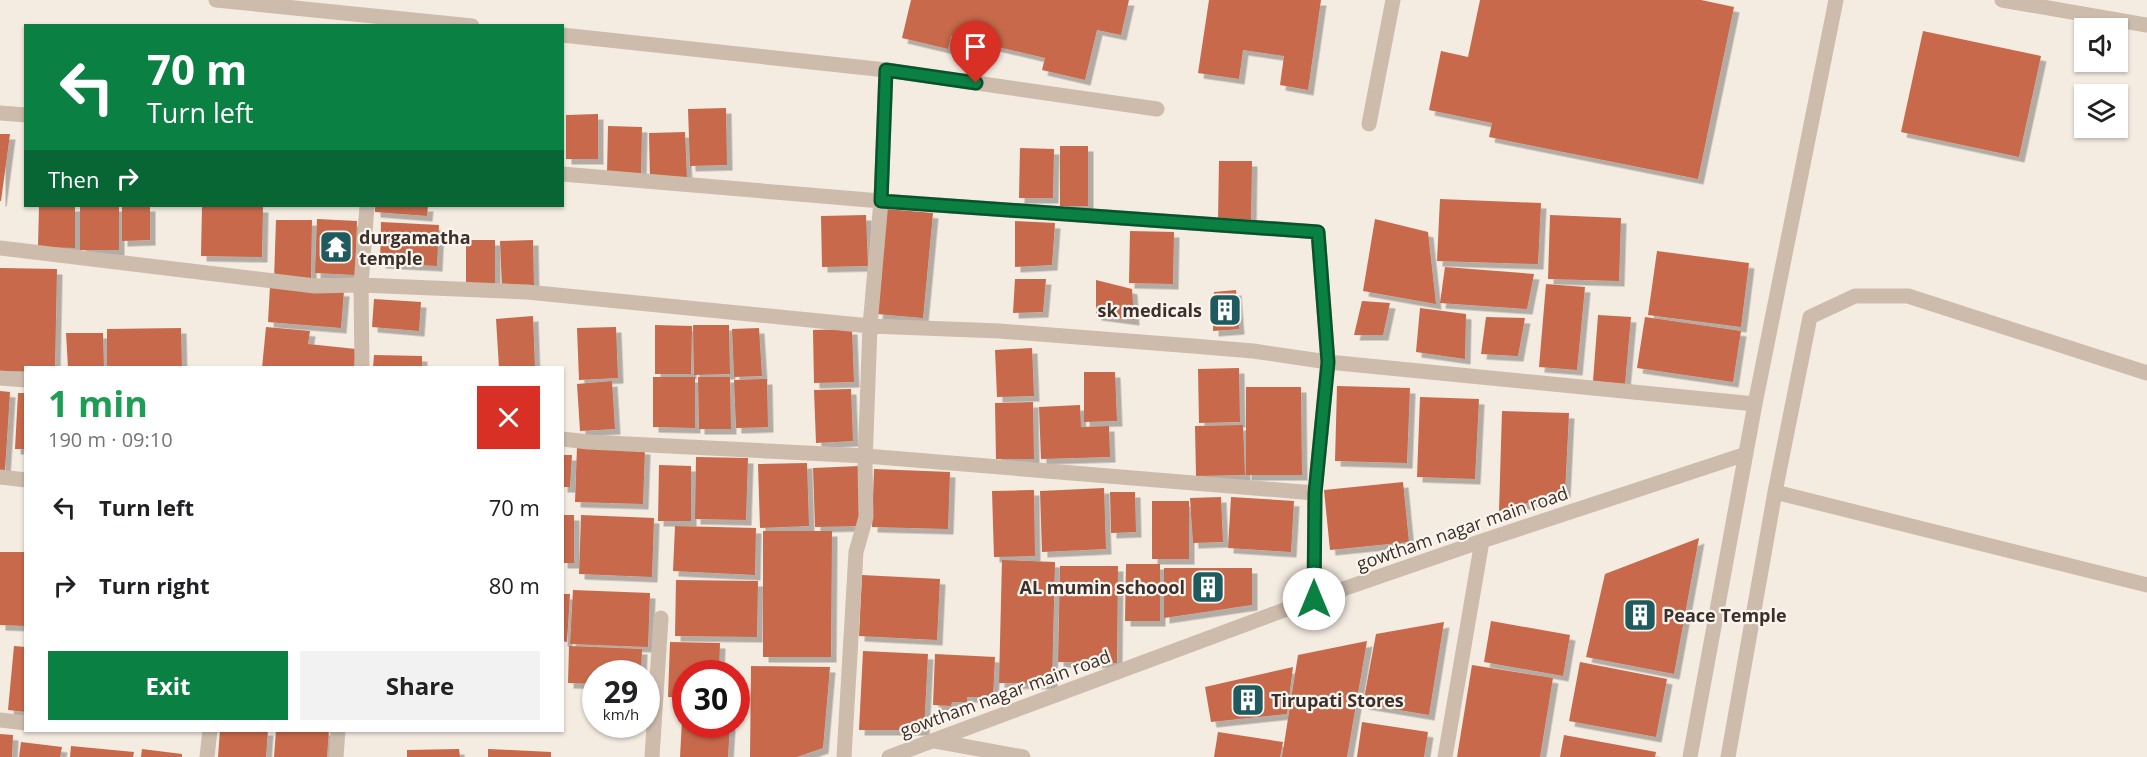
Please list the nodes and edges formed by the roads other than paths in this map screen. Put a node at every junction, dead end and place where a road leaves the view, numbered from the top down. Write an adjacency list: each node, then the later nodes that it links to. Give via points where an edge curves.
1 (216, 0): 5 (street)
2 (1393, 0): 13 (street)
3 (1836, 0): 25 (street)
4 (2002, 0): 7 (street)
5 (402, 22): 6 (street)
6 (437, 24)
7 (2147, 25)
8 (564, 35): 9 (street)
9 (886, 70): 10 (street); 15 (street)
10 (1156, 109)
11 (0, 113): 12 (street)
12 (24, 116)
13 (1369, 124)
14 (564, 174): 15 (street)
15 (881, 201): 19 (street); 20 (street, via 1318,232)
16 (367, 207): 18 (street)
17 (0, 249): 18 (street, via 315,286)
18 (361, 285): 19 (street, via 527,292); 21 (street)
19 (870, 326): 20 (street, via 1181,345); 28 (street)
20 (1328, 362): 25 (street); 32 (street)
21 (362, 366)
22 (2147, 373): 31 (street, via 1908,296 1855,296 1810,317)
23 (0, 378): 24 (street)
24 (24, 380)
25 (1755, 404): 27 (street)
26 (564, 439): 28 (street)
27 (1746, 454): 33 (street, gowtham nagar main road); 49 (street)
28 (866, 456): 32 (street); 45 (street, via 866,517 856,552)
29 (0, 477): 30 (street)
30 (24, 480)
31 (1775, 492): 34 (street); 50 (street)
32 (1315, 493): 35 (street)
33 (1482, 541): 35 (street, gowtham nagar main road); 48 (street)
34 (2147, 585)
35 (1314, 599): 41 (street, gowtham nagar main road)
36 (661, 618): 44 (street)
37 (0, 720): 38 (street)
38 (24, 723)
39 (210, 732): 42 (street)
40 (338, 732): 43 (street)
41 (932, 741): 46 (street, gowtham nagar main road); 47 (street)
42 (207, 757)
43 (336, 757)
44 (652, 757)
45 (844, 757)
46 (889, 757)
47 (1023, 757)
48 (1445, 757)
49 (1690, 757)
50 (1728, 757)

